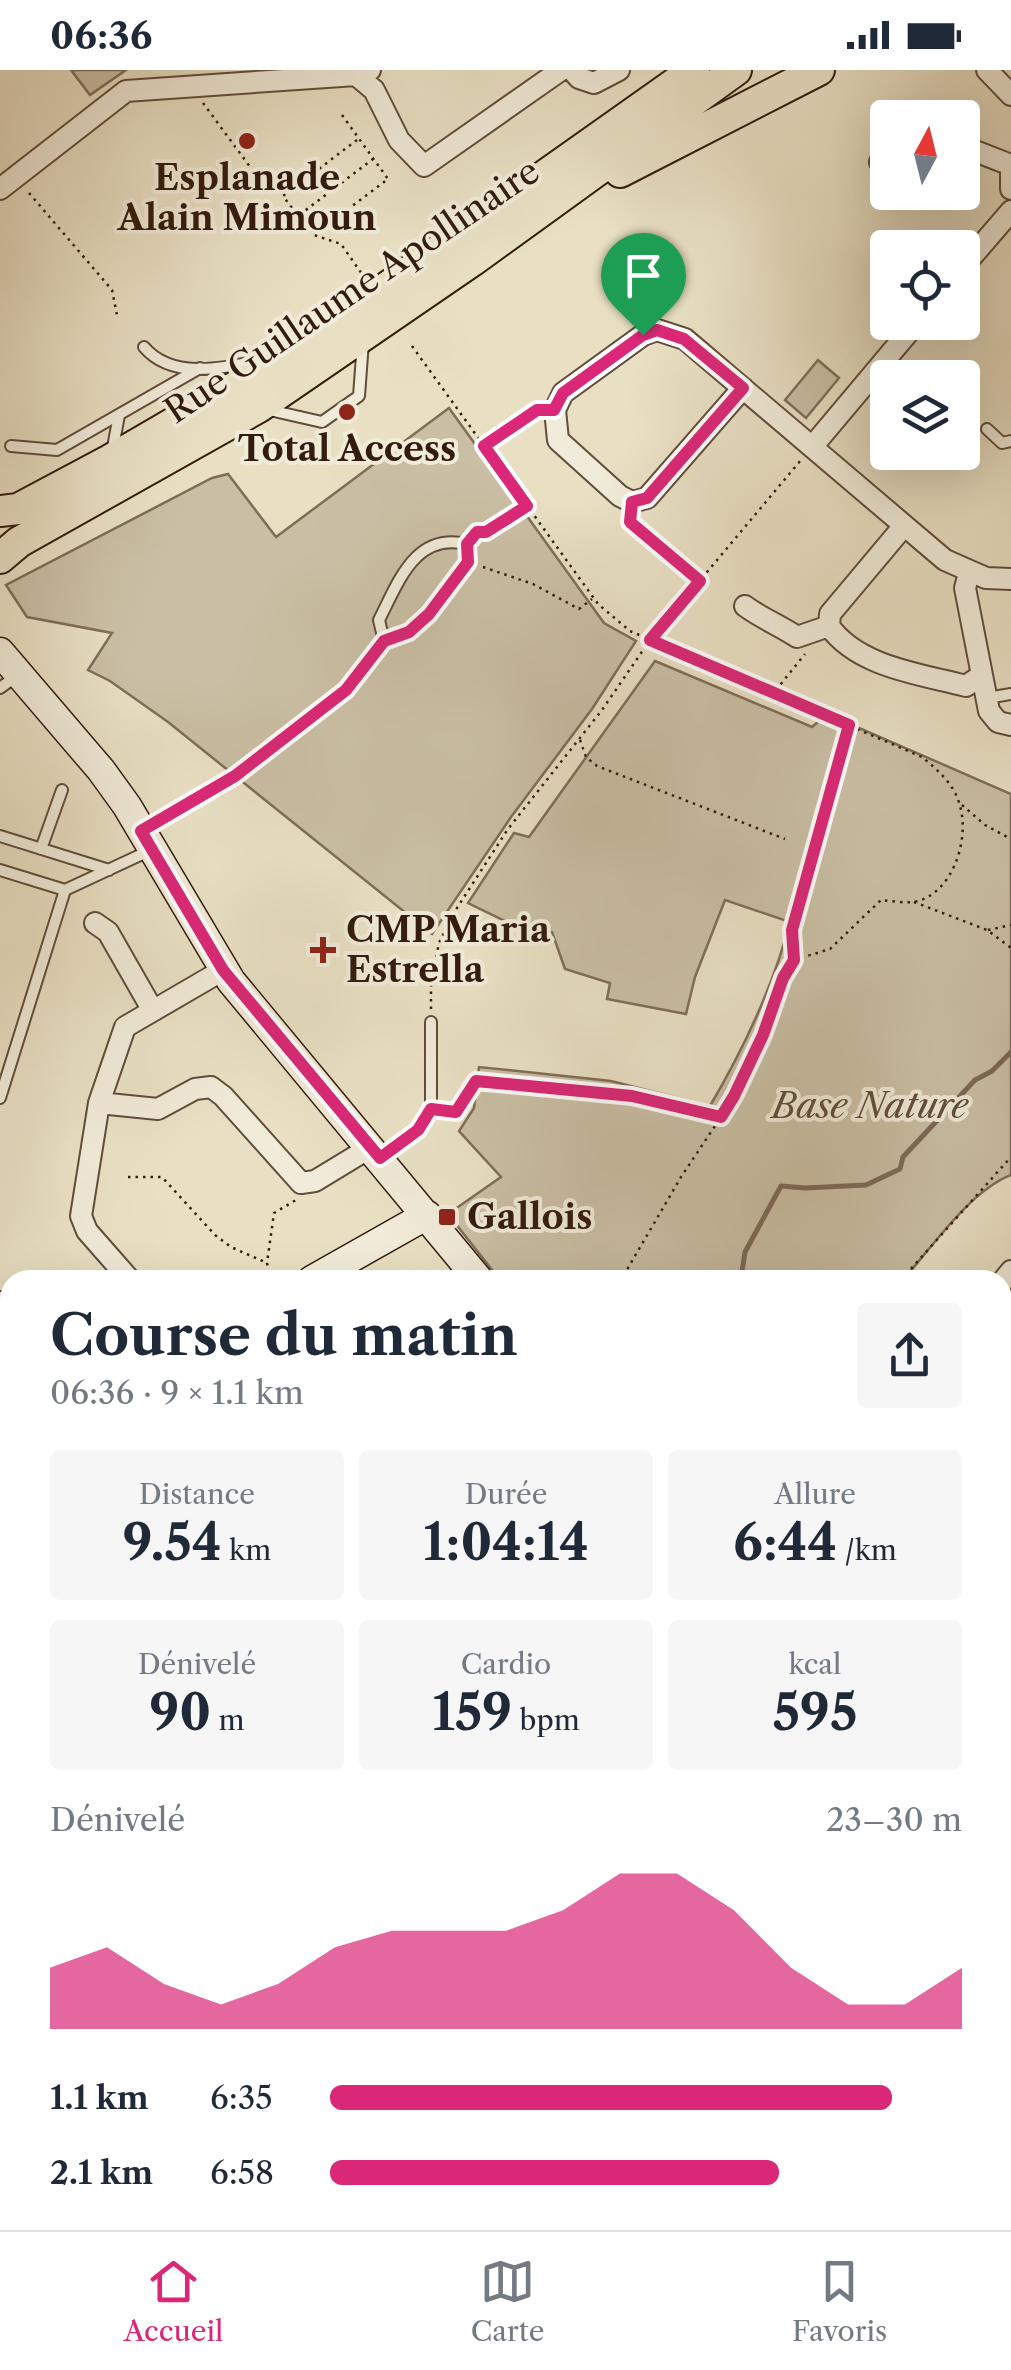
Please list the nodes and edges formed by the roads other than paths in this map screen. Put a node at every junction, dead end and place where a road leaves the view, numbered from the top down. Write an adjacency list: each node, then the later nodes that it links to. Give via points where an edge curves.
1 (561, 70): 8 (street, via 424,166 399,140)
2 (572, 70): 3 (street, via 594,83)
3 (619, 70)
4 (694, 70): 20 (main road, Rue Guillaume Apollinaire)
5 (736, 70): 15 (main road, Rue Guillaume Apollinaire)
6 (819, 70): 15 (main road)
7 (987, 70): 9 (street)
8 (363, 72): 12 (street, via 126,91)
9 (1011, 95)
10 (980, 154): 11 (street)
11 (1011, 168): 13 (street)
12 (6, 179)
13 (1011, 188)
14 (1011, 211): 16 (street)
15 (532, 217): 17 (main road, Rue Guillaume Apollinaire)
16 (980, 247)
17 (362, 338): 23 (main road, Rue Guillaume Apollinaire); 23 (lane, via 358,396 322,422)
18 (902, 340): 28 (street)
19 (144, 346): 21 (lane, via 181,368)
20 (297, 351): 21 (lane); 29 (main road, Rue Guillaume Apollinaire)
21 (200, 368): 24 (lane)
22 (743, 388): 22 (street, via 631,512 558,440 554,410 563,393 657,330 684,339); 28 (street)
23 (260, 407): 32 (main road, Rue Guillaume Apollinaire)
24 (119, 415): 27 (lane, via 57,450); 29 (lane)
25 (987, 429): 26 (lane)
26 (1011, 441)
27 (11, 446)
28 (812, 447): 31 (street)
29 (110, 460): 30 (main road, Rue Guillaume Apollinaire)
30 (0, 511)
31 (903, 527): 33 (street); 36 (street, via 830,614)
32 (0, 558)
33 (969, 573): 34 (street); 39 (street, via 965,588)
34 (1011, 579)
35 (745, 606): 36 (street, via 797,637)
36 (829, 626): 39 (street, via 852,648 885,664 966,686)
37 (384, 641): 37 (lane, via 409,632 429,614 468,562 467,544 452,540 420,552 378,620); 46 (lane, via 346,690)
38 (0, 652): 40 (main road)
39 (982, 675): 42 (street)
40 (10, 681): 46 (main road, via 100,770)
41 (1011, 694): 42 (lane)
42 (987, 698): 43 (street, via 998,722)
43 (1011, 726)
44 (62, 790): 47 (lane)
45 (0, 836): 47 (lane)
46 (146, 840): 49 (lane); 52 (main road)
47 (41, 849): 49 (lane)
48 (0, 870): 50 (lane)
49 (109, 870): 50 (lane)
50 (65, 890): 55 (lane)
51 (95, 924): 53 (street, via 108,932)
52 (223, 970): 53 (street); 57 (main road)
53 (152, 1009): 56 (street, via 120,1035)
54 (431, 1022): 57 (lane, via 431,1109 418,1130)
55 (0, 1098)
56 (99, 1103): 57 (street, via 158,1109 210,1086 300,1183); 59 (street, via 81,1216)
57 (376, 1152): 58 (main road)
58 (427, 1216): 60 (main road); 61 (main road)
59 (121, 1270)
60 (330, 1270)
61 (471, 1270)

